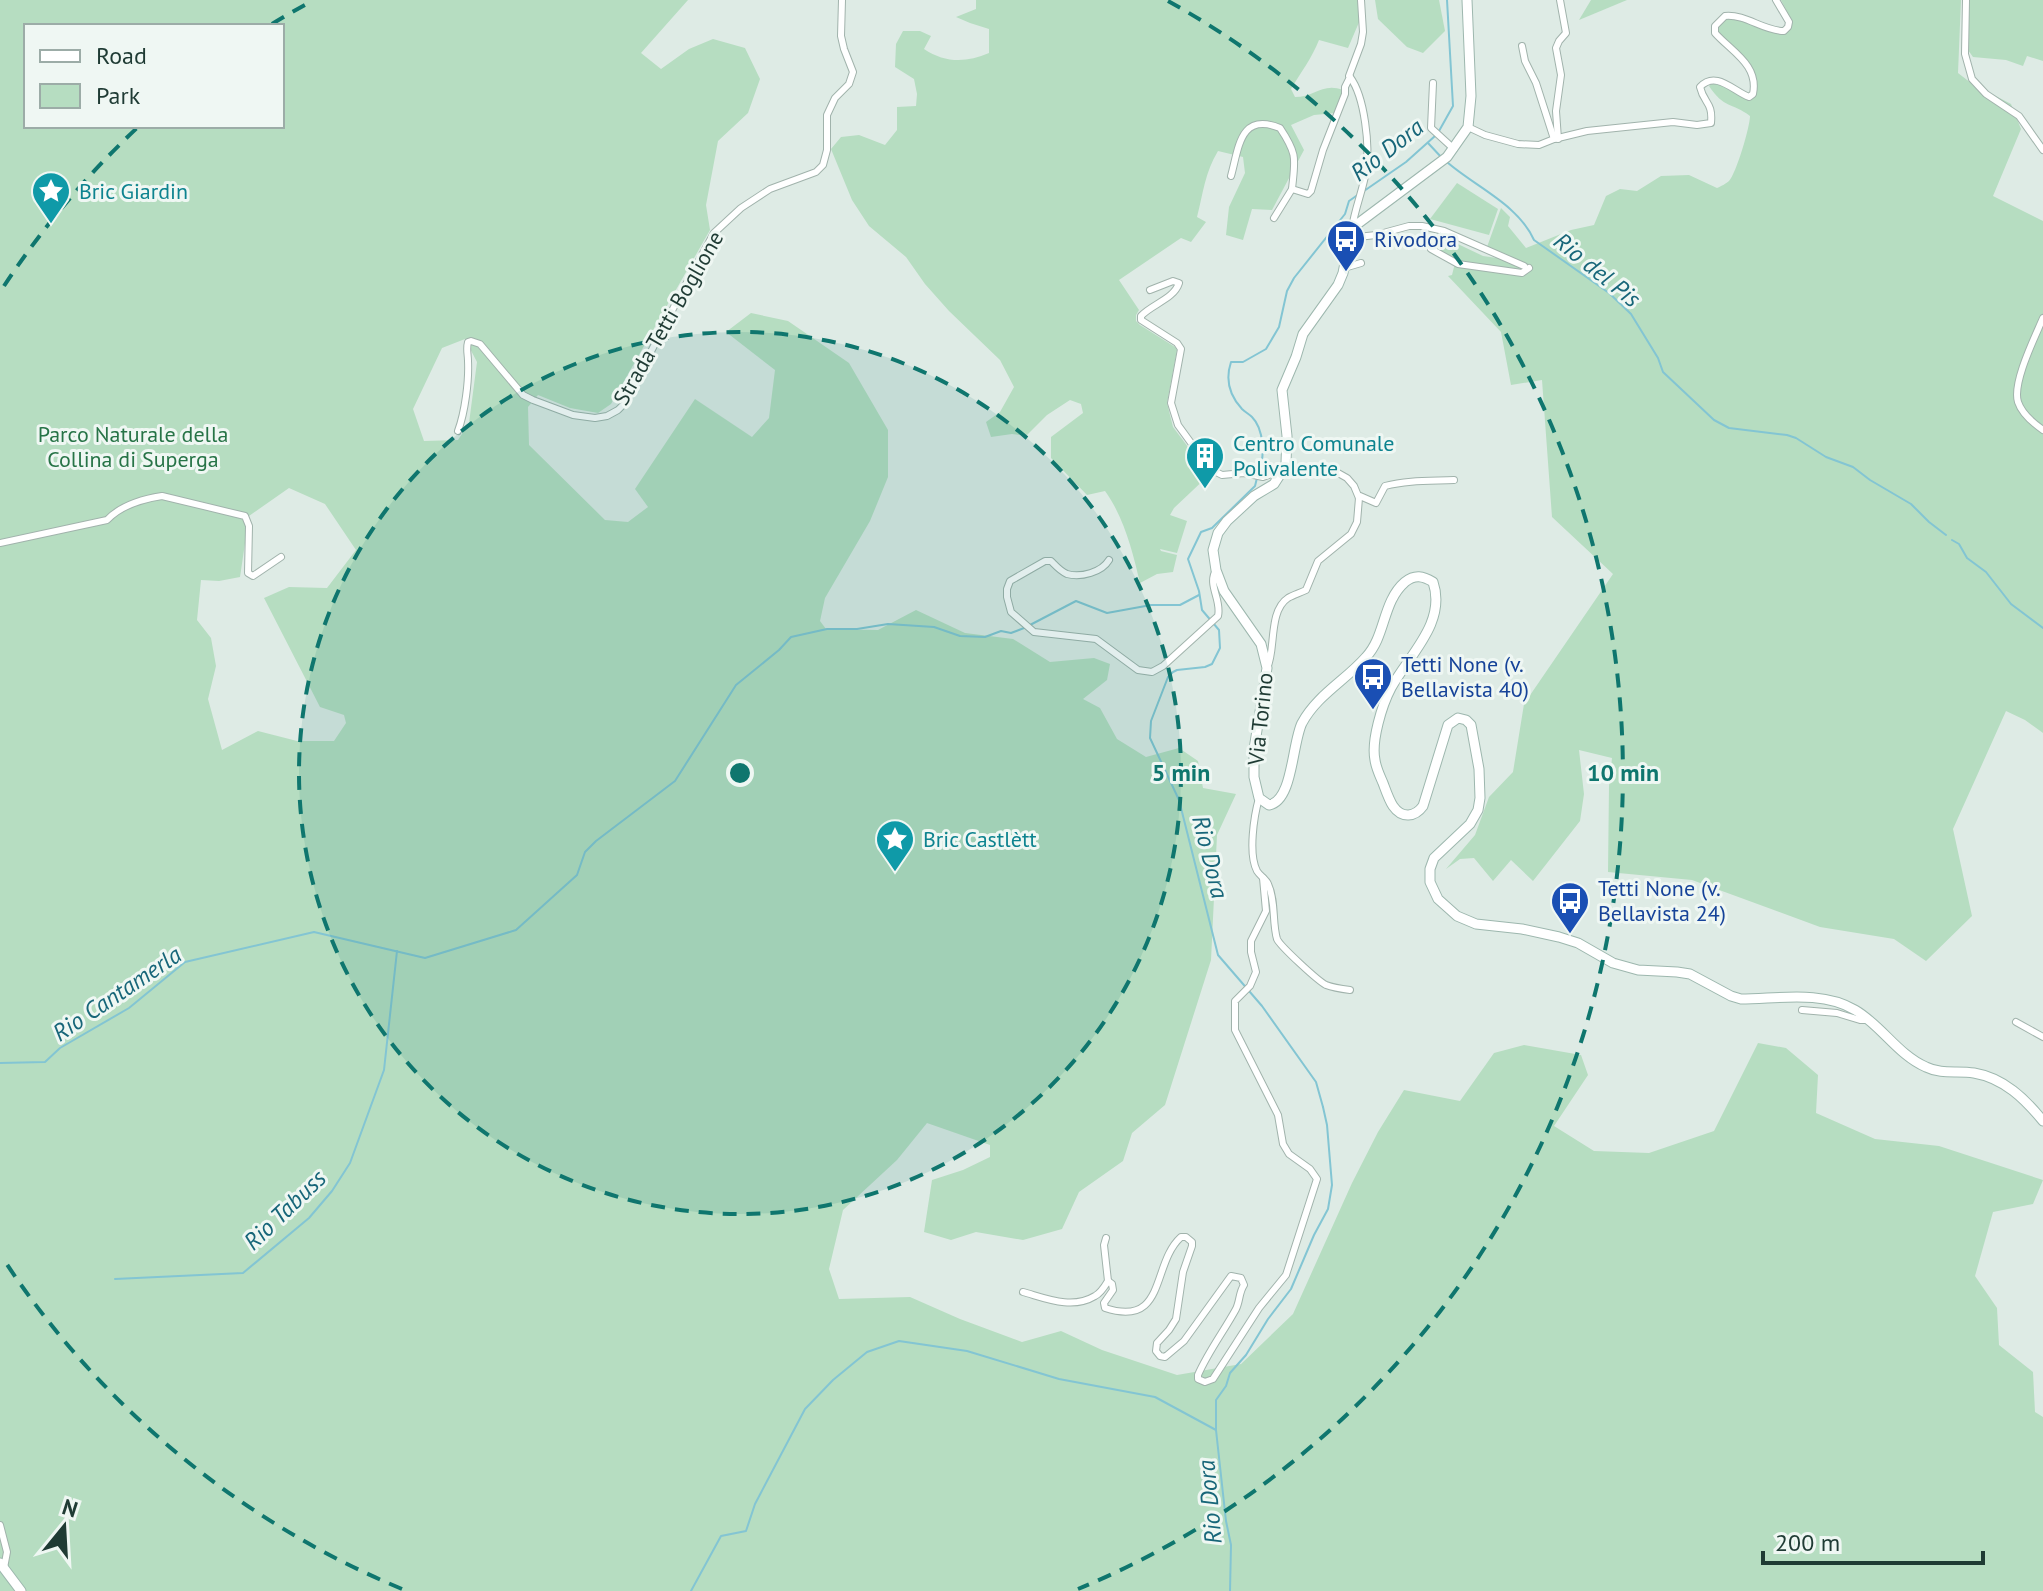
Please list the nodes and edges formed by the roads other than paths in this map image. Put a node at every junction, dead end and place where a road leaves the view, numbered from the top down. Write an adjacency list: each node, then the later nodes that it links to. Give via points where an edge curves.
1 (842, 0): 25 (street, Strada Tetti Boglione, via 841,36 853,72 827,115 825,161 820,169 770,189 714,233 624,404 607,416 584,418 533,400 480,344 471,341 466,347 469,362)
2 (1361, 0): 8 (street, via 1363,32)
3 (1467, 0): 10 (street)
4 (1560, 0): 11 (street, via 1566,33 1556,48 1561,75)
5 (1776, 0): 11 (street, via 1789,22 1784,31 1732,15 1715,26 1715,33 1747,65 1754,89 1749,97 1722,81 1704,82 1700,87 1712,109 1711,123 1673,122)
6 (1966, 0): 13 (street, via 1965,54 1972,79 2019,116)
7 (1522, 46): 11 (street)
8 (1350, 77): 15 (street, via 1313,187 1308,194); 17 (street, via 1364,117 1366,168)
9 (1433, 83): 12 (street, via 1431,128)
10 (1468, 127): 11 (street, via 1518,144); 12 (street)
11 (1556, 139)
12 (1454, 149): 17 (street)
13 (2043, 150)
14 (1231, 176): 15 (street, via 1245,131 1261,123 1273,125 1294,154)
15 (1292, 189): 16 (street)
16 (1274, 218)
17 (1352, 228): 18 (street)
18 (1349, 238): 19 (street, via 1422,226 1527,267 1522,273 1458,264); 21 (street)
19 (1431, 249)
20 (1361, 263): 21 (street)
21 (1344, 268): 27 (street, via 1303,334 1282,390 1287,436)
22 (1150, 290): 27 (street, via 1179,283 1175,292 1141,316 1181,349 1171,403 1178,425 1213,471 1222,475 1263,477)
23 (2043, 318): 24 (street, via 2021,371 2017,399 2025,415)
24 (2043, 430)
25 (458, 431)
26 (1331, 469): 29 (street, via 1347,478)
27 (1283, 470): 33 (street, via 1218,533 1213,550)
28 (1454, 480): 29 (street, via 1385,486 1376,503)
29 (1359, 498): 34 (street, via 1351,534 1318,561 1306,590 1283,603)
30 (0, 543): 31 (street, via 107,520 123,508 162,496 245,516 248,573 253,576)
31 (281, 557)
32 (1109, 560): 33 (street, via 1079,575 1045,561 1008,585 1011,612 1034,632 1096,639 1138,670 1152,672 1219,611 1212,581)
33 (1216, 570): 34 (street, Via Torino, via 1224,591 1261,644)
34 (1267, 668): 35 (street, Via Torino, via 1254,749)
35 (1259, 798): 36 (street, Via Torino, via 1253,845 1255,869); 39 (street, via 1269,805 1281,799 1303,721 1367,657 1397,591 1421,576 1433,582 1435,590 1430,626 1390,689 1374,748 1393,807 1410,816 1423,806 1448,725 1458,718 1471,725 1479,769 1478,810 1434,858 1430,882 1438,899 1476,924 1559,937 1613,963 1690,974 1741,999 1823,999)
36 (1263, 878): 37 (street, via 1280,947 1321,982); 44 (street, via 1267,905 1251,941 1256,972 1235,1001 1235,1030 1278,1115 1283,1144 1317,1179 1286,1275 1213,1379 1205,1382 1198,1375 1237,1307 1241,1278 1229,1278 1184,1341 1165,1357 1156,1347 1176,1319 1192,1242 1178,1239 1154,1294 1137,1310 1105,1308 1113,1290)
37 (1350, 990)
38 (1802, 1010): 39 (street)
39 (1867, 1020): 42 (street, via 1916,1062 1936,1071 1992,1078 2016,1091)
40 (2016, 1022): 41 (street)
41 (2043, 1037)
42 (2043, 1121)
43 (1106, 1238): 44 (street)
44 (1108, 1281): 45 (street, via 1097,1295 1074,1302)
45 (1023, 1292)
46 (0, 1525): 47 (street, via 7,1552)
47 (2, 1565): 48 (street)
48 (21, 1591)

